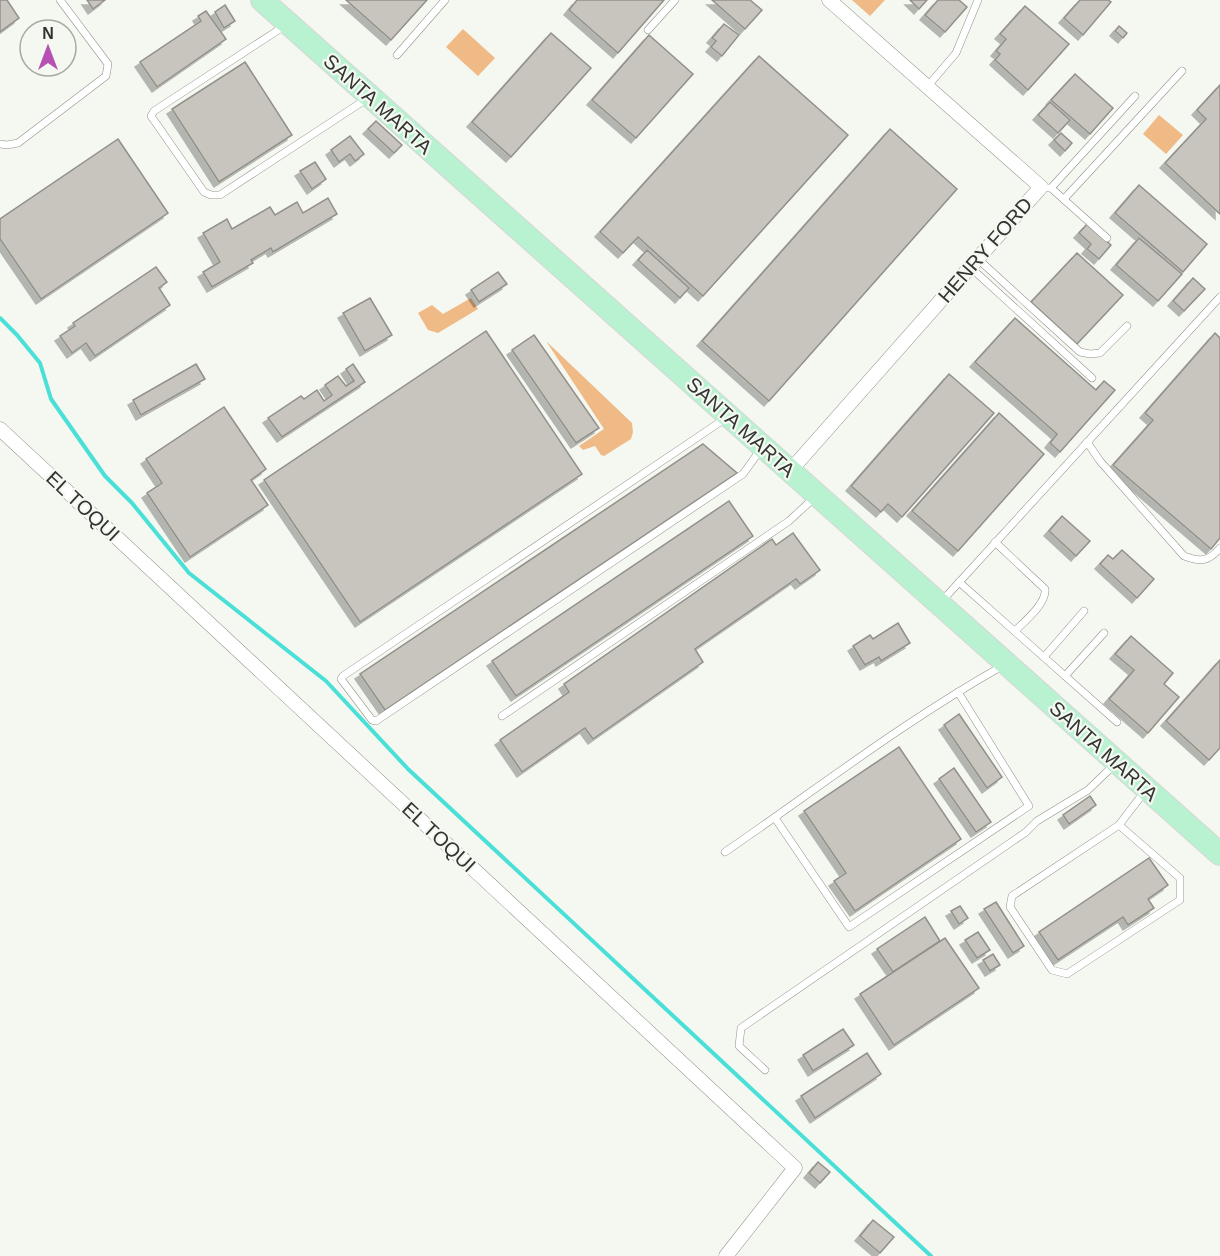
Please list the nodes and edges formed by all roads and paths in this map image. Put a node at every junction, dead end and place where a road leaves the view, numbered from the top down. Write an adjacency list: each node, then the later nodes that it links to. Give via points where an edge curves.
1 (60, 0): 14 (lane, via 108,64 106,76 18,143)
2 (262, 0): 7 (main road, SANTA MARTA)
3 (445, 0): 9 (lane)
4 (675, 0): 8 (lane)
5 (829, 0): 11 (street, HENRY FORD)
6 (978, 0): 11 (lane, via 956,53)
7 (288, 23): 13 (main road, SANTA MARTA); 13 (lane, via 151,116 204,192 220,195)
8 (648, 30)
9 (397, 55)
10 (1182, 71): 16 (lane)
11 (927, 87): 15 (street, HENRY FORD)
12 (1135, 96): 15 (lane)
13 (371, 97): 22 (main road, SANTA MARTA)
14 (0, 144)
15 (1046, 188): 16 (lane); 18 (street, HENRY FORD)
16 (1064, 199): 17 (lane)
17 (1107, 238)
18 (974, 263): 20 (lane, via 1080,352 1100,353); 21 (lane); 26 (street, HENRY FORD)
19 (1220, 297): 24 (lane)
20 (1127, 326)
21 (1092, 378)
22 (728, 416): 25 (main road, SANTA MARTA); 25 (lane, via 343,676 341,679 372,720 386,715 743,474)
23 (0, 429): 48 (street, EL TOQUI, via 795,1168)
24 (1087, 442): 28 (lane); 29 (lane, via 1184,556 1198,561 1213,557)
25 (762, 447): 26 (main road, SANTA MARTA)
26 (790, 471): 27 (main road, SANTA MARTA)
27 (817, 495): 31 (main road, SANTA MARTA); 39 (lane, via 789,521)
28 (995, 542): 30 (lane); 33 (lane, via 1044,586 1046,593)
29 (1220, 548)
30 (959, 582): 31 (lane); 33 (lane)
31 (939, 604): 36 (main road, SANTA MARTA)
32 (1084, 611): 35 (lane)
33 (1015, 631): 35 (lane)
34 (1104, 633): 37 (lane)
35 (1044, 657): 37 (lane)
36 (1006, 664): 38 (lane); 41 (main road, SANTA MARTA)
37 (1065, 676): 40 (lane)
38 (958, 692): 43 (lane); 43 (lane, via 1029,806 849,927)
39 (502, 716)
40 (1117, 722)
41 (1117, 763): 42 (main road, SANTA MARTA); 47 (lane, via 1088,790 1037,821 741,1028 739,1046)
42 (1147, 789): 44 (lane); 46 (main road, SANTA MARTA)
43 (775, 818): 45 (lane)
44 (1119, 825): 44 (lane, via 1012,896 1010,907 1052,970 1067,974 1180,900 1180,878)
45 (725, 852)
46 (1220, 854)
47 (765, 1070)
48 (726, 1256)

